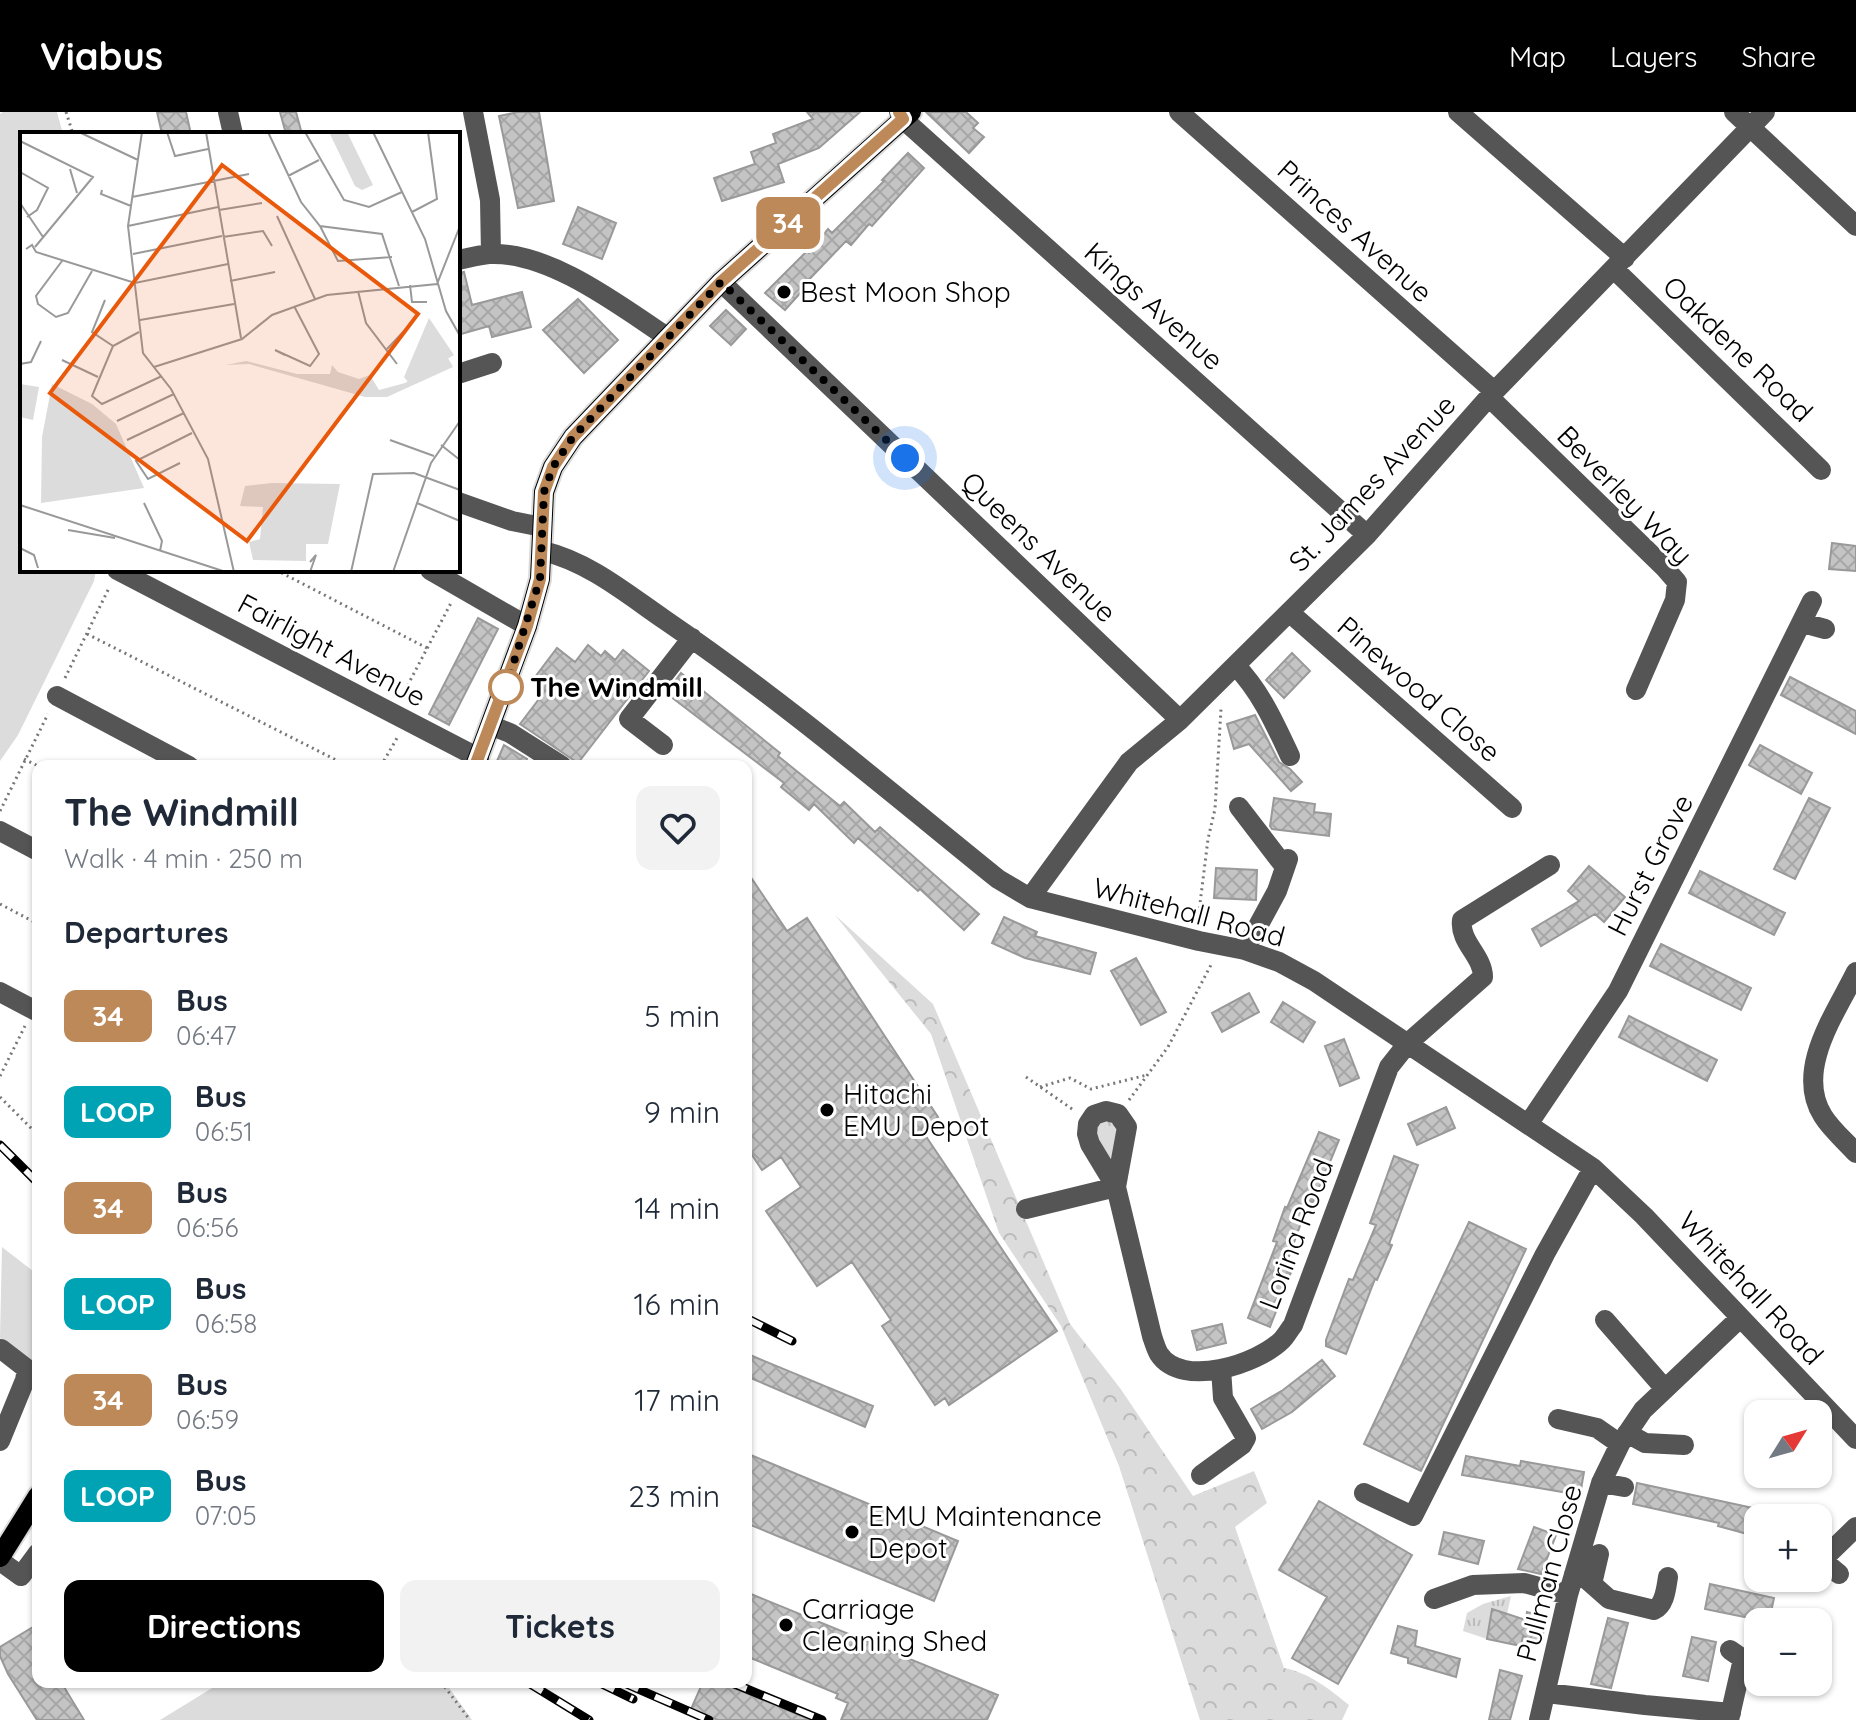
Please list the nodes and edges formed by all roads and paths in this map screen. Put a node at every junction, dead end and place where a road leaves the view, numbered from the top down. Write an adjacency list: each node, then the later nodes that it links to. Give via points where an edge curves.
1 (66, 112): 9 (path)
2 (228, 112): 10 (street)
3 (473, 112): 12 (street, via 490,200)
4 (1179, 112): 19 (street, Princes Avenue)
5 (1458, 112): 14 (street, Oakdene Road)
6 (1734, 112): 8 (street)
7 (904, 114): 15 (main road); 23 (street, Kings Avenue)
8 (1758, 119): 11 (street); 14 (street, St. James Avenue)
9 (72, 132)
10 (233, 132)
11 (1856, 226)
12 (491, 254): 13 (street); 16 (street, via 542,262 594,288)
13 (460, 260)
14 (1620, 264): 19 (street, St. James Avenue); 20 (street, Oakdene Road)
15 (721, 282): 16 (main road); 42 (street, Queens Avenue)
16 (667, 337): 22 (main road, via 573,437 544,492)
17 (492, 363): 18 (street)
18 (460, 373)
19 (1492, 394): 23 (street, St. James Avenue); 39 (street, Beverley Way, via 1677,582 1675,600)
20 (1821, 470)
21 (460, 503): 22 (street)
22 (542, 527): 24 (main road)
23 (1367, 535): 30 (street, St. James Avenue)
24 (543, 551): 32 (main road); 35 (street, Whitehall Road, via 594,572)
25 (121, 572): 41 (street, Fairlight Avenue)
26 (280, 572): 36 (path)
27 (434, 572): 28 (street)
28 (460, 585): 32 (street); 36 (path)
29 (1812, 601): 31 (street, Hurst Grove)
30 (1289, 612): 37 (street, St. James Avenue); 55 (street, Pinewood Close)
31 (1803, 623): 33 (street); 77 (street, Hurst Grove, via 1618,991)
32 (527, 626): 43 (main road)
33 (1825, 629)
34 (87, 634): 48 (path)
35 (692, 638): 44 (street, via 629,719); 59 (street, Whitehall Road, via 998,879)
36 (427, 648): 41 (path)
37 (1236, 666): 38 (street, St. James Avenue); 45 (street, via 1268,709)
38 (1214, 687): 42 (street, St. James Avenue); 62 (path, via 1221,704 1218,764 1197,912)
39 (1636, 690)
40 (57, 696): 47 (street)
41 (400, 717): 49 (path); 50 (street, Fairlight Avenue)
42 (1180, 720): 59 (street, St. James Avenue, via 1129,762)
43 (492, 726): 51 (main road); 52 (street)
44 (663, 745)
45 (1290, 756)
46 (24, 759): 53 (path)
47 (178, 760)
48 (336, 760)
49 (383, 760)
50 (474, 760)
51 (478, 760)
52 (553, 760)
53 (32, 763)
54 (1239, 807): 64 (street, via 1286,863)
55 (1512, 808)
56 (0, 831): 57 (street)
57 (32, 848)
58 (1550, 865): 69 (street, Lorina Road, via 1462,920 1461,930 1483,977)
59 (1030, 898): 62 (street, Whitehall Road)
60 (0, 904): 61 (path)
61 (32, 921)
62 (1199, 941): 63 (street, Whitehall Road)
63 (1221, 946): 64 (street, Whitehall Road); 70 (path, via 1168,1047)
64 (1245, 950): 69 (street, Whitehall Road, via 1314,981)
65 (1856, 972): 79 (street, via 1814,1064 1814,1093 1822,1115)
66 (0, 992): 67 (street)
67 (32, 1008)
68 (32, 1017): 71 (path)
69 (1408, 1043): 77 (street, Whitehall Road); 86 (street, Lorina Road, via 1389,1067 1293,1325 1281,1341 1257,1356)
70 (1147, 1075): 73 (path, via 1091,1089 1070,1078); 75 (path)
71 (0, 1076)
72 (1026, 1077): 73 (path)
73 (1040, 1087): 76 (path)
74 (0, 1097): 78 (path)
75 (1118, 1114): 76 (street, via 1106,1111); 81 (street, Lorina Road, via 1127,1127)
76 (1090, 1121): 81 (street, Lorina Road, via 1090,1144)
77 (1529, 1123): 80 (street, Whitehall Road)
78 (32, 1129)
79 (1856, 1153)
80 (1593, 1168): 83 (street, Whitehall Road); 96 (street, via 1413,1516)
81 (1116, 1187): 82 (street); 86 (street, Lorina Road, via 1159,1356 1192,1372)
82 (1026, 1209)
83 (1740, 1318): 87 (street, Pullman Close); 90 (street, Whitehall Road)
84 (1605, 1320): 87 (street)
85 (1, 1349): 91 (street, via 27,1369)
86 (1221, 1369): 93 (street, via 1223,1398 1246,1438)
87 (1665, 1389): 89 (street, Pullman Close)
88 (1558, 1419): 89 (street)
89 (1624, 1438): 92 (street); 94 (street, Pullman Close)
90 (1856, 1439)
91 (0, 1441)
92 (1684, 1445)
93 (1201, 1475)
94 (1601, 1483): 95 (street); 104 (street, Pullman Close)
95 (1624, 1487)
96 (1364, 1493)
97 (32, 1506): 100 (main road)
98 (1856, 1527): 102 (street, via 1822,1560)
99 (1599, 1554): 104 (street)
100 (0, 1559): 101 (street, via 21,1576)
101 (32, 1561)
102 (1839, 1574)
103 (1668, 1577): 104 (street, via 1666,1592 1654,1610 1609,1599)
104 (1583, 1579): 105 (street, Pullman Close)
105 (1568, 1595): 106 (street, via 1524,1583 1473,1585); 109 (street, Pullman Close)
106 (1434, 1599)
107 (1730, 1650): 110 (street, via 1743,1659)
108 (446, 1688): 111 (path)
109 (1547, 1693): 110 (street); 112 (street, Pullman Close)
110 (1730, 1716)
111 (470, 1720)
112 (1539, 1720)

